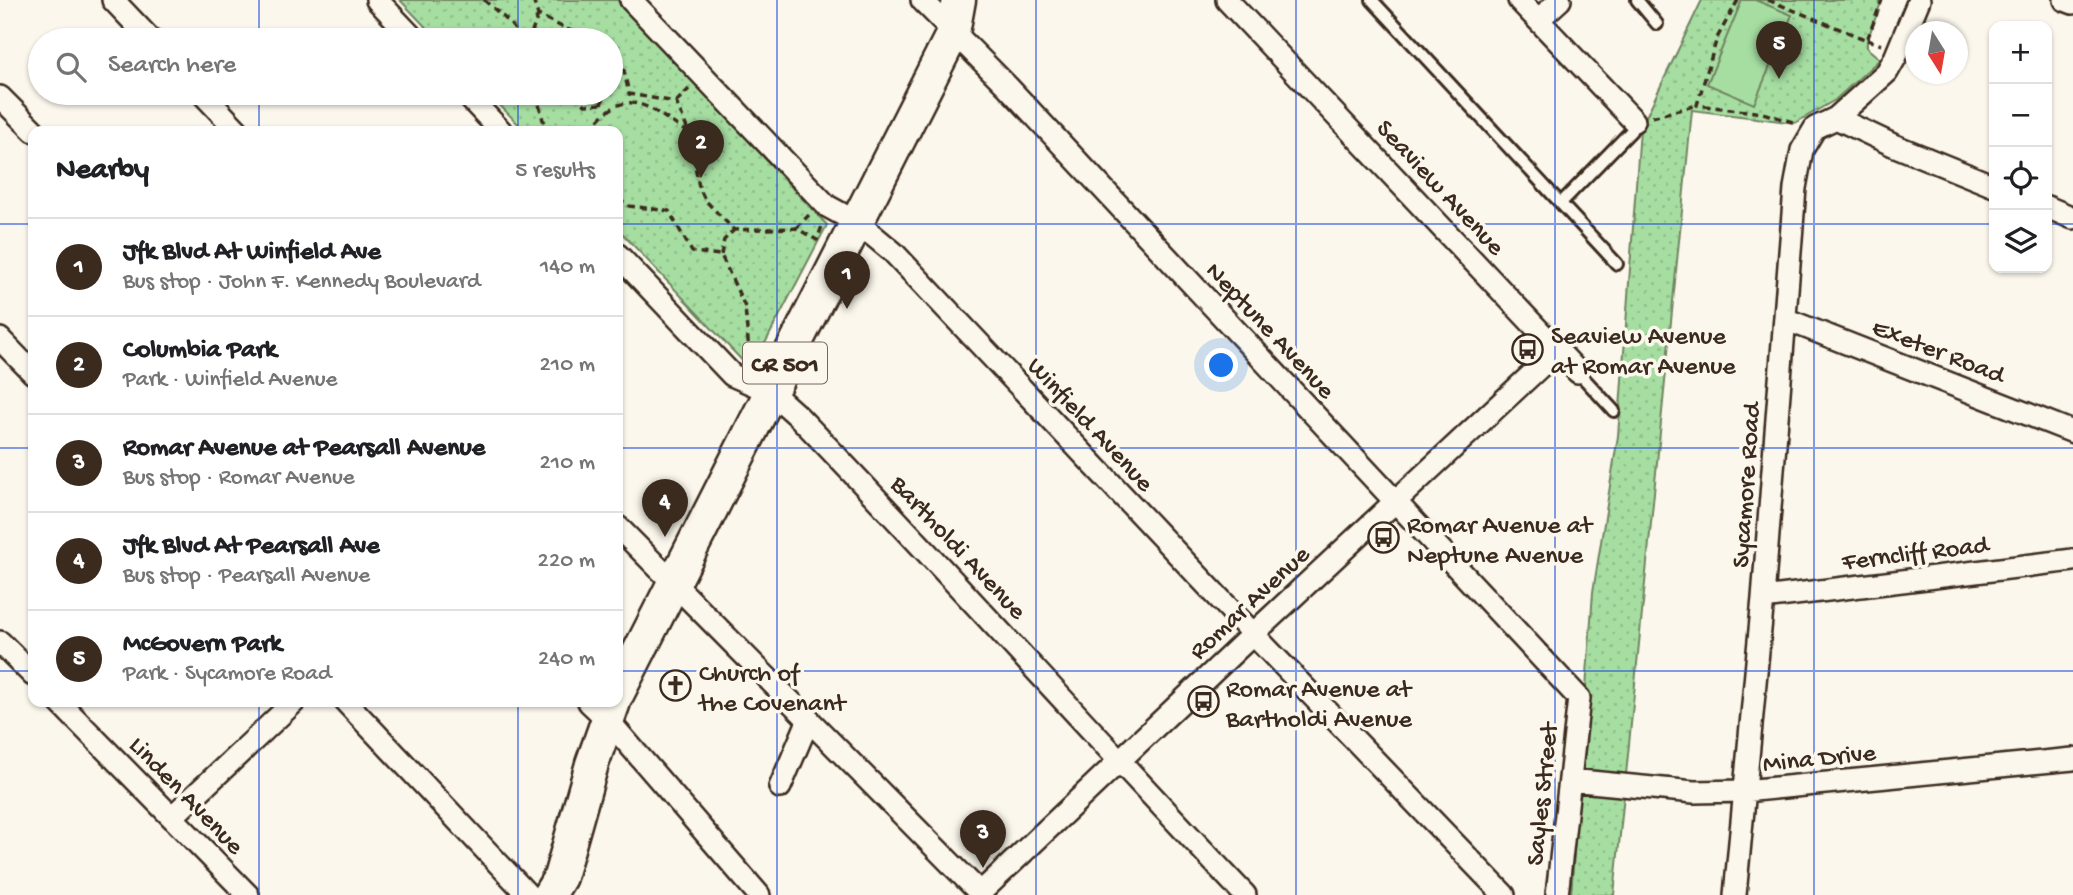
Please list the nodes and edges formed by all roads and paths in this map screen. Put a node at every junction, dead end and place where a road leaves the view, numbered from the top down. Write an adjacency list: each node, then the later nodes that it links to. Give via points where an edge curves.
1 (113, 0): 23 (street)
2 (377, 0): 24 (street)
3 (484, 0): 25 (path)
4 (533, 0): 20 (path)
5 (631, 0): 55 (street, Winfield Avenue, via 827,206)
6 (922, 0): 28 (street, Neptune Avenue)
7 (959, 0): 28 (main road, CR 501)
8 (982, 0): 28 (main road, CR 501)
9 (1227, 0): 63 (street, Seaview Avenue)
10 (1372, 0): 52 (lane)
11 (1519, 0): 21 (street)
12 (1560, 0): 21 (street)
13 (1637, 0): 22 (lane)
14 (1738, 0): 39 (path, via 1717,38)
15 (1768, 0): 16 (path, via 1867,40)
16 (1882, 0)
17 (1919, 0): 41 (street, via 1887,72)
18 (2065, 0): 19 (street)
19 (2073, 3)
20 (538, 15): 26 (path); 27 (path)
21 (1538, 20): 42 (street)
22 (1657, 24)
23 (140, 28)
24 (404, 28)
25 (510, 28)
26 (533, 28)
27 (564, 28)
28 (953, 33): 55 (main road, CR 501); 70 (street, Neptune Avenue)
29 (623, 66): 33 (path, via 629,94)
30 (691, 87): 33 (path)
31 (0, 97): 43 (street)
32 (623, 102): 49 (path, via 654,108)
33 (676, 102): 49 (path)
34 (213, 105): 44 (street)
35 (476, 105): 45 (street)
36 (539, 105): 46 (path, via 543,120)
37 (602, 105): 40 (path)
38 (618, 105): 40 (path)
39 (1697, 105): 42 (path); 48 (path, via 1763,114)
40 (605, 111): 47 (path)
41 (1836, 118): 48 (street); 50 (street)
42 (1634, 121): 52 (lane, via 1631,131)
43 (29, 126)
44 (233, 126)
45 (496, 126)
46 (550, 126)
47 (598, 126)
48 (1815, 128): 61 (street, Sycamore Road, via 1802,150 1796,188)
49 (689, 133): 57 (path, via 705,200)
50 (1989, 184)
51 (623, 202): 58 (path, via 669,211 692,252)
52 (1561, 203): 60 (lane)
53 (2052, 209): 54 (street)
54 (2073, 218)
55 (858, 223): 67 (main road, CR 501); 75 (street, Winfield Avenue, via 893,252)
56 (796, 229): 56 (path, via 817,240 822,226 812,212); 57 (path)
57 (734, 230): 58 (path, via 724,240)
58 (720, 254): 64 (path, via 745,307)
59 (623, 260): 67 (street, Bartholdi Avenue, via 732,375)
60 (1617, 264)
61 (1785, 319): 69 (street, Exeter Road); 74 (street, Sycamore Road)
62 (0, 338): 65 (street)
63 (1558, 350): 66 (street, Seaview Avenue); 70 (street, Romar Avenue)
64 (750, 363)
65 (28, 368)
66 (1578, 372): 68 (lane, Seaview Avenue)
67 (771, 392): 73 (main road, CR 501); 87 (street, Bartholdi Avenue, via 987,615)
68 (1614, 411)
69 (2073, 432)
70 (1396, 502): 75 (street, Romar Avenue); 79 (street, Neptune Avenue)
71 (623, 532): 73 (street)
72 (2073, 560): 74 (street, Ferncliff Road)
73 (673, 584): 78 (main road, CR 501); 85 (street)
74 (1763, 598): 90 (street, Sycamore Road)
75 (1253, 634): 87 (street, Romar Avenue); 99 (street, Winfield Avenue)
76 (0, 642): 77 (street)
77 (28, 670)
78 (623, 675)
79 (1579, 698): 88 (street, Sayles Street)
80 (64, 707): 91 (street, Linden Avenue)
81 (289, 707): 91 (street)
82 (351, 707): 95 (street)
83 (606, 707): 96 (main road, CR 501, via 559,877)
84 (609, 707): 92 (street)
85 (809, 719): 89 (street); 93 (street)
86 (2073, 759): 90 (street, Mina Drive)
87 (1119, 762): 93 (street, Romar Avenue); 98 (street, Bartholdi Avenue)
88 (1570, 780): 90 (street, Mina Drive, via 1695,792); 100 (street, Sayles Street)
89 (780, 787)
90 (1744, 791): 101 (street, Sycamore Road)
91 (172, 817): 94 (street, Linden Avenue)
92 (740, 887): 97 (street)
93 (980, 894)
94 (248, 895)
95 (528, 895)
96 (549, 895)
97 (759, 895)
98 (1245, 895)
99 (1504, 895)
100 (1557, 895)
101 (1735, 895)

